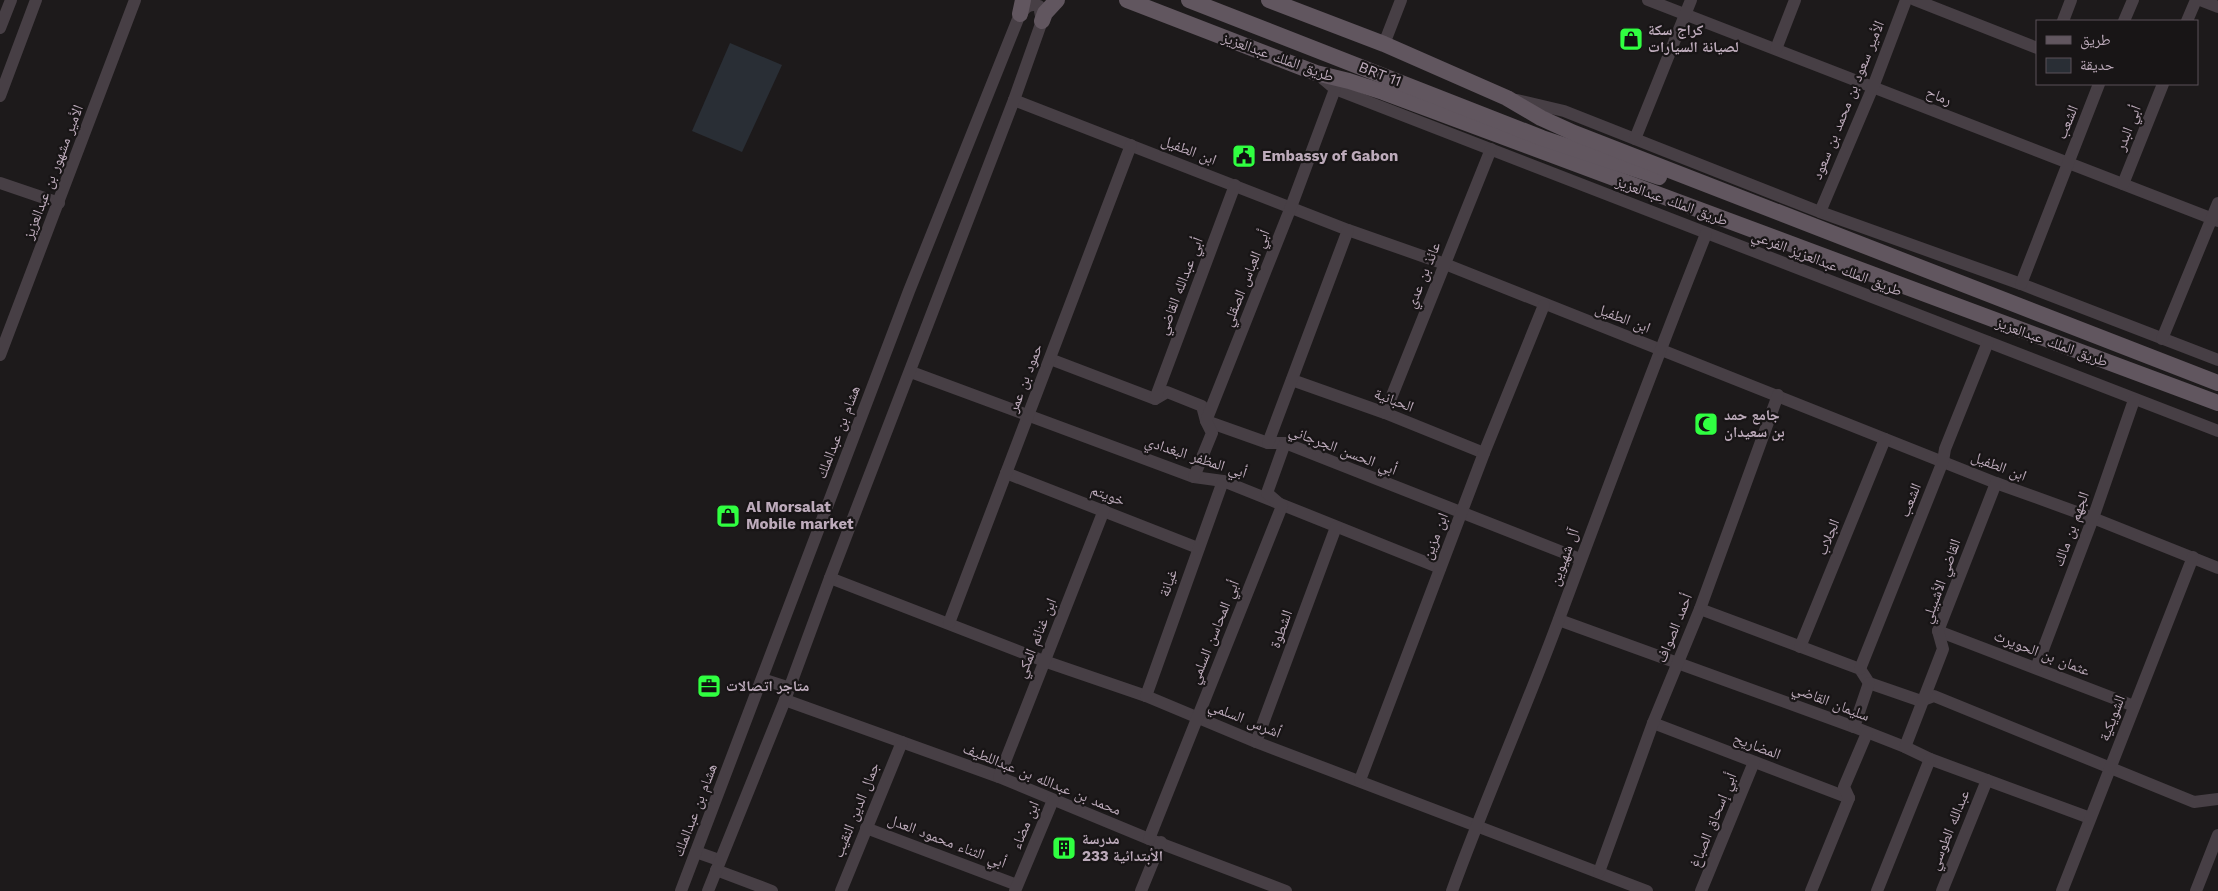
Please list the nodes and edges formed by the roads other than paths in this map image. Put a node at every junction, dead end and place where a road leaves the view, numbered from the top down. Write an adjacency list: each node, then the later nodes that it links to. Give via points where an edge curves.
1 (11, 0): 23 (street)
2 (36, 0): 32 (street)
3 (136, 0): 45 (street, الأمير مشهور بن عبدالعزيز)
4 (1056, 0): 22 (main road)
5 (1127, 0): 27 (main road, طريق الملك عبدالعزيز)
6 (1189, 0): 35 (main road, BRT 11)
7 (1270, 0): 24 (main road, طريق الملك عبدالعزيز)
8 (1401, 0): 24 (street)
9 (1648, 0): 18 (street, رماح)
10 (1691, 0): 18 (street)
11 (1795, 0): 25 (street)
12 (1906, 0): 30 (street, الأمير سعود بن محمد بن سعود)
13 (1915, 0): 26 (street)
14 (2071, 0): 19 (street)
15 (2133, 0): 20 (street)
16 (2196, 0): 21 (street)
17 (1022, 7): 22 (street, via 1039,6); 101 (street, هشام بن عبدالملك, via 909,291)
18 (1686, 15): 25 (street, رماح); 36 (street)
19 (2063, 20)
20 (2124, 20)
21 (2188, 20)
22 (1042, 21): 34 (street)
23 (0, 28)
24 (1384, 44): 33 (main road, طريق الملك عبدالعزيز)
25 (1776, 48): 30 (street, رماح)
26 (2036, 48)
27 (1316, 73): 31 (street, طريق الملك عبدالعزيز الفرعي); 44 (main road, طريق الملك عبدالعزيز, via 1383,92)
28 (2099, 85): 39 (street, الشعب)
29 (2163, 85): 41 (street, أبي البدر)
30 (1873, 86): 39 (street, رماح); 48 (street, الأمير سعود بن محمد بن سعود)
31 (1335, 90): 38 (street, طريق الملك عبدالعزيز الفرعي); 47 (street, أبي العباس الصقلي)
32 (0, 96)
33 (1507, 98): 36 (street, via 1564,111); 43 (main road, طريق الملك عبدالعزيز, via 1574,133)
34 (1014, 100): 37 (street, ابن الطفيل); 61 (street)
35 (1542, 138): 43 (main road, BRT 11, via 1644,173); 44 (main road, BRT 11, via 1624,173)
36 (1635, 139): 48 (street)
37 (1131, 145): 42 (street, ابن الطفيل); 59 (street, حمود بن عمر)
38 (1491, 149): 51 (street, طريق الملك عبدالعزيز الفرعي); 52 (street, عائذ بن عدي)
39 (2068, 164): 41 (street, رماح); 53 (street, الشعب)
40 (0, 183): 45 (street)
41 (2123, 184): 49 (street, رماح)
42 (1235, 185): 47 (street, ابن الطفيل); 65 (street, أبي عبدالله القاضي)
43 (1708, 186): 63 (main road, طريق الملك عبدالعزيز)
44 (1642, 190): 67 (main road, طريق الملك عبدالعزيز)
45 (59, 203): 58 (street, الأمير مشهور بن عبدالعزيز)
46 (2218, 203): 49 (street)
47 (1291, 208): 50 (street, ابن الطفيل); 70 (street, أبي العباس الصقلي)
48 (1820, 212): 53 (street)
49 (2215, 220): 55 (street)
50 (1348, 230): 52 (street, ابن الطفيل); 62 (street)
51 (1706, 234): 56 (street, طريق الملك عبدالعزيز الفرعي); 57 (street, آل شهيوين)
52 (1445, 264): 54 (street, ابن الطفيل); 68 (street, عائذ بن عدي)
53 (2021, 284): 55 (street)
54 (1544, 305): 57 (street, ابن الطفيل); 75 (street, ابن مزين)
55 (2162, 339): 60 (street)
56 (1988, 342): 66 (street, طريق الملك عبدالعزيز الفرعي); 76 (street, الشعب)
57 (1660, 350): 64 (street, ابن الطفيل); 88 (street, آل شهيوين)
58 (0, 355)
59 (1050, 359): 65 (street); 69 (street, حمود بن عمر)
60 (2218, 360)
61 (911, 372): 69 (street, أبي المظفر البغدادي); 91 (street)
62 (1292, 380): 68 (street, الحبانية); 73 (street)
63 (2218, 383)
64 (1778, 395): 72 (street, ابن الطفيل); 92 (street, أحمد الصواف)
65 (1155, 399): 70 (street, via 1166,392 1202,406)
66 (2134, 400): 71 (street, طريق الملك عبدالعزيز الفرعي); 84 (street, الجهم بن مالك)
67 (2218, 403)
68 (1385, 413): 75 (street, الحبانية)
69 (1028, 414): 77 (street, حمود بن عمر); 78 (street, أبي المظفر البغدادي)
70 (1206, 421): 73 (street, أبي الحسن الجرجاني); 78 (street, أبي العباس الصقلي, via 1212,433)
71 (2218, 431)
72 (1885, 439): 76 (street, ابن الطفيل); 96 (street, الجلاب)
73 (1268, 443): 74 (street, أبي الحسن الجرجاني)
74 (1285, 443): 81 (street, via 1267,493); 83 (street, أبي الحسن الجرجاني)
75 (1484, 453): 83 (street, ابن مزين)
76 (1943, 461): 80 (street, ابن الطفيل); 100 (street, الشعب)
77 (1006, 473): 82 (street, خويتم); 94 (street, حمود بن عمر)
78 (1194, 477): 79 (street, أبي المظفر البغدادي)
79 (1223, 481): 81 (street, أبي المظفر البغدادي); 86 (street, غيانة)
80 (1996, 483): 84 (street, ابن الطفيل); 95 (street, القاضي الأشبيلي)
81 (1282, 506): 85 (street, أبي المظفر البغدادي); 107 (street, أبي المحاسن السلمي)
82 (1104, 510): 86 (street, خويتم); 97 (street, ابن غنائم المكي)
83 (1461, 514): 88 (street, أبي الحسن الجرجاني); 89 (street, ابن مزين)
84 (2093, 518): 87 (street, ابن الطفيل); 99 (street, الجهم بن مالك)
85 (1336, 527): 89 (street, أبي المظفر البغدادي); 112 (street, الشطوة)
86 (1198, 548): 104 (street, غيانة)
87 (2193, 557): 90 (street, ابن الطفيل); 106 (street, الشويكية)
88 (1580, 559): 93 (street, آل شهيوين)
89 (1440, 568): 118 (street, ابن مزين)
90 (2218, 568)
91 (830, 578): 94 (street, أشرس السلمي); 103 (street)
92 (1700, 609): 96 (street); 98 (street, أحمد الصواف)
93 (1559, 620): 98 (street, سليمان القاضي); 124 (street, آل شهيوين)
94 (949, 623): 97 (street, أشرس السلمي)
95 (1938, 631): 99 (street, عثمان بن الحويرث); 105 (street, القاضي الأشبيلي, via 1943,650)
96 (1800, 647): 100 (street)
97 (1044, 661): 104 (street, أشرس السلمي); 117 (street, ابن غنائم المكي)
98 (1677, 664): 108 (street, أحمد الصواف); 109 (street, سليمان القاضي)
99 (2036, 668): 106 (street, عثمان بن الحويرث)
100 (1860, 669): 102 (street)
101 (762, 679): 103 (street, محمد بن عبدالله بن عبداللطيف); 128 (street, هشام بن عبدالملك)
102 (1869, 683): 105 (street); 109 (street)
103 (788, 694): 111 (street, محمد بن عبدالله بن عبداللطيف); 129 (street)
104 (1146, 696): 107 (street, أشرس السلمي)
105 (1921, 701): 113 (street, القاضي الأشبيلي); 116 (street, via 1934,696)
106 (2134, 706): 116 (street, الشويكية)
107 (1197, 717): 112 (street, أشرس السلمي); 127 (street, أبي المحاسن السلمي)
108 (1653, 724): 115 (street, المضاريح); 130 (street, أحمد الصواف)
109 (1854, 727): 110 (street, سليمان القاضي)
110 (1868, 733): 113 (street, سليمان القاضي); 120 (street, via 1844,787)
111 (902, 742): 117 (street, محمد بن عبدالله بن عبداللطيف); 125 (street, جمال الدين النقيب)
112 (1256, 742): 118 (street, أشرس السلمي)
113 (1905, 747): 114 (street, سليمان القاضي)
114 (1930, 760): 119 (street, سليمان القاضي); 143 (street)
115 (1754, 762): 120 (street, المضاريح); 141 (street, أبي إسحاق الصباغ)
116 (2111, 766): 121 (street, via 2194,802); 123 (street, الشويكية)
117 (998, 777): 122 (street, محمد بن عبدالله بن عبداللطيف)
118 (1360, 780): 124 (street, أشرس السلمي)
119 (1987, 780): 123 (street, سليمان القاضي); 144 (street, عبدالله الطوسي)
120 (1849, 798): 142 (street)
121 (2218, 799)
122 (1053, 800): 127 (street, محمد بن عبدالله بن عبداللطيف); 132 (street, ابن مضاء)
123 (2090, 818): 145 (street, الشويكية)
124 (1476, 826): 130 (street, أشرس السلمي); 139 (street, آل شهيوين)
125 (866, 828): 132 (street, أبي الثناء محمود العدل); 136 (street, جمال الدين النقيب)
126 (2218, 835): 146 (street)
127 (1155, 841): 131 (street, محمد بن عبدالله بن عبداللطيف); 137 (street, أبي المحاسن السلمي)
128 (696, 852): 129 (street); 133 (street, هشام بن عبدالملك)
129 (717, 865): 134 (street); 135 (street)
130 (1599, 872): 140 (street, أشرس السلمي)
131 (1260, 886): 138 (street, محمد بن عبدالله بن عبداللطيف)
132 (1016, 888)
133 (681, 891)
134 (708, 891)
135 (772, 891)
136 (842, 891)
137 (1141, 891)
138 (1286, 891)
139 (1452, 891)
140 (1647, 891)
141 (1701, 891)
142 (1812, 891)
143 (1877, 891)
144 (1942, 891)
145 (2062, 891)
146 (2196, 891)

